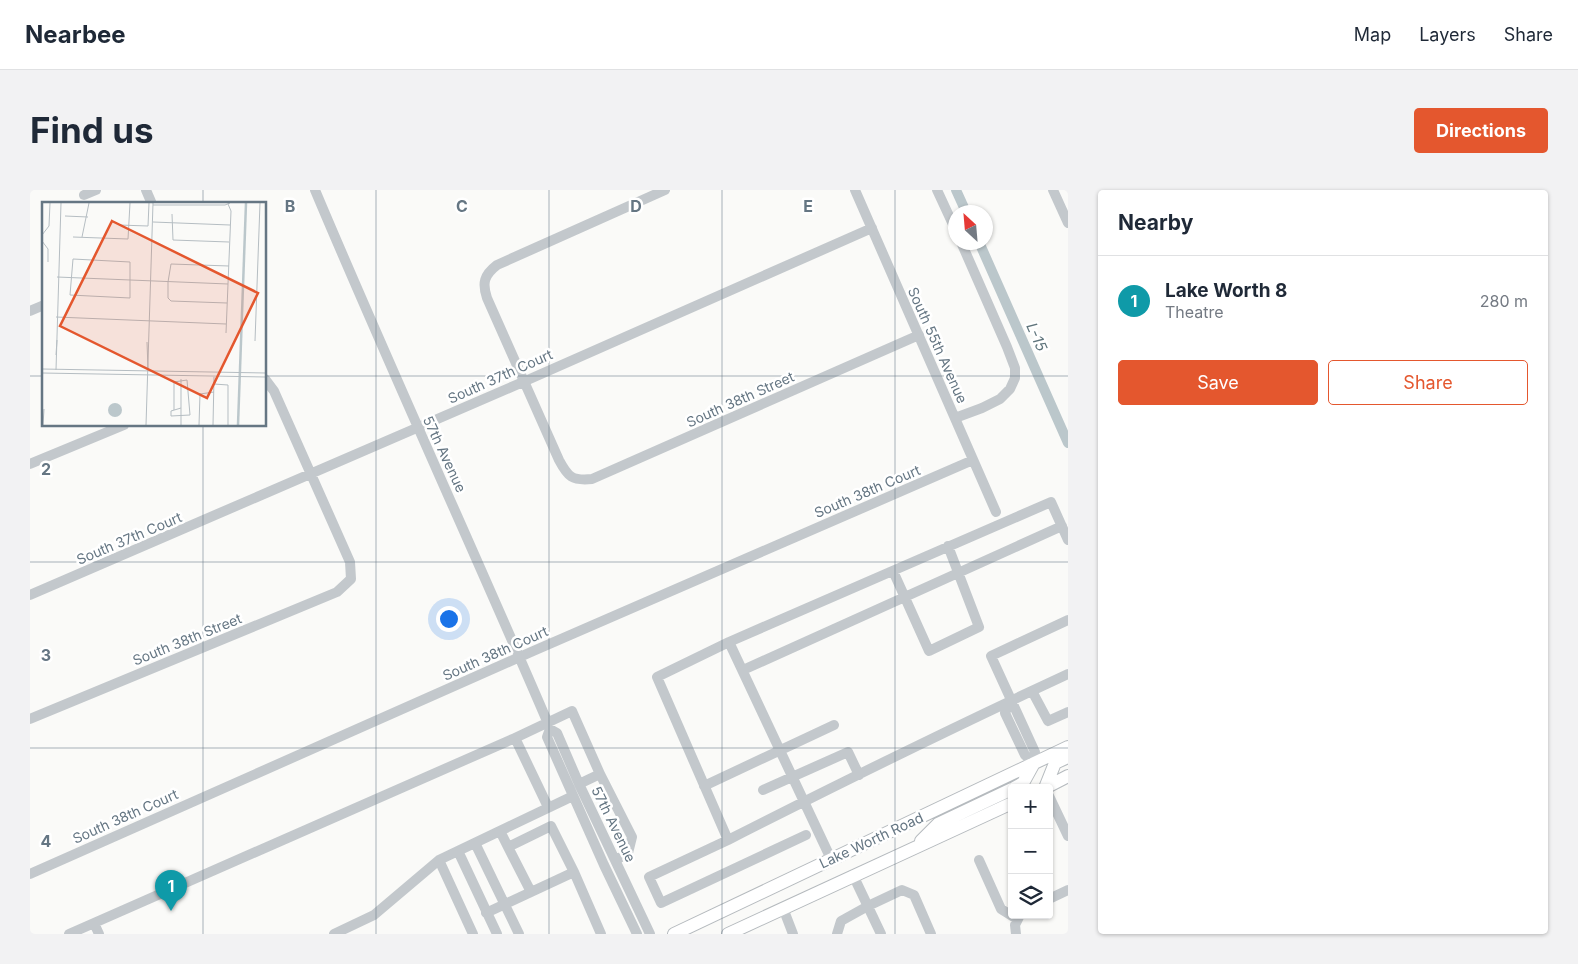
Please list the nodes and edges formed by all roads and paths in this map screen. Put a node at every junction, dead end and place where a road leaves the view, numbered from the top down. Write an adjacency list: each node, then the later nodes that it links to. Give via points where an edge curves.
1 (96, 190): 8 (street)
2 (146, 190): 9 (street)
3 (315, 190): 21 (street, 57th Avenue)
4 (665, 190): 18 (street, via 489,271 484,284 487,298)
5 (855, 190): 12 (street, South 55th Avenue)
6 (937, 190): 10 (street)
7 (1053, 190): 11 (street)
8 (84, 195)
9 (151, 202)
10 (948, 214)
11 (1068, 224)
12 (872, 228): 16 (street, South 55th Avenue); 18 (street, South 37th Court)
13 (965, 250): 19 (street, via 1007,347 1015,378 1000,399)
14 (42, 306): 15 (street)
15 (30, 311)
16 (918, 335): 18 (street, South 38th Street, via 592,479 580,480 566,473); 19 (street, South 55th Avenue)
17 (266, 380): 24 (street, via 274,391)
18 (523, 382): 21 (street, South 37th Court)
19 (955, 418): 22 (street, South 55th Avenue)
20 (122, 426): 23 (street)
21 (417, 427): 24 (street, South 37th Court); 35 (street, 57th Avenue)
22 (973, 460): 25 (street, South 55th Avenue); 35 (street, South 38th Court)
23 (30, 464)
24 (310, 474): 31 (street, South 37th Court); 41 (street, South 38th Street, via 350,562 351,579 338,592)
25 (996, 512)
26 (1062, 526): 27 (street); 28 (street, via 1051,502); 30 (street)
27 (1068, 540)
28 (948, 546): 29 (street); 30 (street)
29 (893, 570): 32 (street); 34 (street)
30 (957, 573): 32 (street); 32 (street, via 979,627 929,651)
31 (30, 596)
32 (905, 597): 36 (street)
33 (1068, 620): 39 (street, via 992,656)
34 (729, 642): 36 (street); 57 (street, via 656,677)
35 (520, 657): 42 (street, 57th Avenue); 78 (street, South 38th Court)
36 (742, 670): 46 (street)
37 (1068, 674): 38 (street)
38 (1032, 691): 39 (street); 40 (street, via 1048,721)
39 (1011, 700): 48 (street, via 1005,713 1025,755); 50 (street)
40 (1068, 712)
41 (30, 718)
42 (549, 725): 44 (street); 49 (street, via 572,711); 53 (street, 57th Avenue, via 558,733); 60 (street, 57th Avenue, via 548,737)
43 (834, 725): 46 (street)
44 (515, 738): 64 (street); 89 (street)
45 (1068, 747): 48 (main road, Lake Worth Road)
46 (780, 751): 52 (street); 57 (street)
47 (1068, 757): 55 (main road, via 1055,763)
48 (1034, 763): 54 (main road); 73 (main road, Lake Worth Road)
49 (600, 774): 53 (street); 75 (street, via 632,838 628,852)
50 (859, 775): 52 (street, via 848,752); 61 (street)
51 (1068, 776): 56 (main road)
52 (792, 778): 58 (street); 61 (street)
53 (579, 784): 75 (street, 57th Avenue)
54 (1021, 784)
55 (1047, 784)
56 (1053, 784)
57 (704, 786): 68 (street)
58 (763, 790)
59 (1008, 790): 71 (main road, via 938,824)
60 (573, 796): 64 (street); 97 (street, 57th Avenue)
61 (804, 802): 68 (street); 73 (street)
62 (1053, 804): 67 (street)
63 (1008, 805): 71 (main road, Lake Worth Road)
64 (548, 807): 65 (street)
65 (500, 831): 69 (street); 70 (street)
66 (806, 835): 68 (street, via 661,903 649,877)
67 (1068, 835)
68 (728, 840)
69 (475, 843): 72 (street); 83 (street)
70 (508, 847): 77 (street, via 551,826); 81 (street)
71 (914, 848): 79 (main road, Lake Worth Road)
72 (458, 851): 74 (street); 86 (street)
73 (831, 859): 99 (main road, Lake Worth Road)
74 (439, 860): 92 (street, via 374,915); 93 (street)
75 (616, 860): 98 (street, 57th Avenue)
76 (979, 860): 87 (street, via 1001,909)
77 (574, 872): 81 (street); 96 (street)
78 (30, 874)
79 (853, 875): 84 (street); 85 (main road, Lake Worth Road)
80 (1068, 890): 82 (street)
81 (531, 892): 83 (street)
82 (1053, 897)
83 (505, 904): 86 (street); 95 (street)
84 (868, 906): 102 (street, via 841,921); 103 (street); 104 (street, via 902,890 914,895)
85 (783, 908): 100 (main road, Lake Worth Road); 101 (street)
86 (486, 912): 94 (street)
87 (1008, 912)
88 (1017, 919): 105 (street)
89 (94, 923): 90 (street); 91 (street)
90 (69, 934)
91 (99, 934)
92 (334, 934)
93 (473, 934)
94 (496, 934)
95 (519, 934)
96 (601, 934)
97 (637, 934)
98 (650, 934)
99 (674, 934)
100 (728, 934)
101 (793, 934)
102 (836, 934)
103 (882, 934)
104 (931, 934)
105 (1016, 934)

